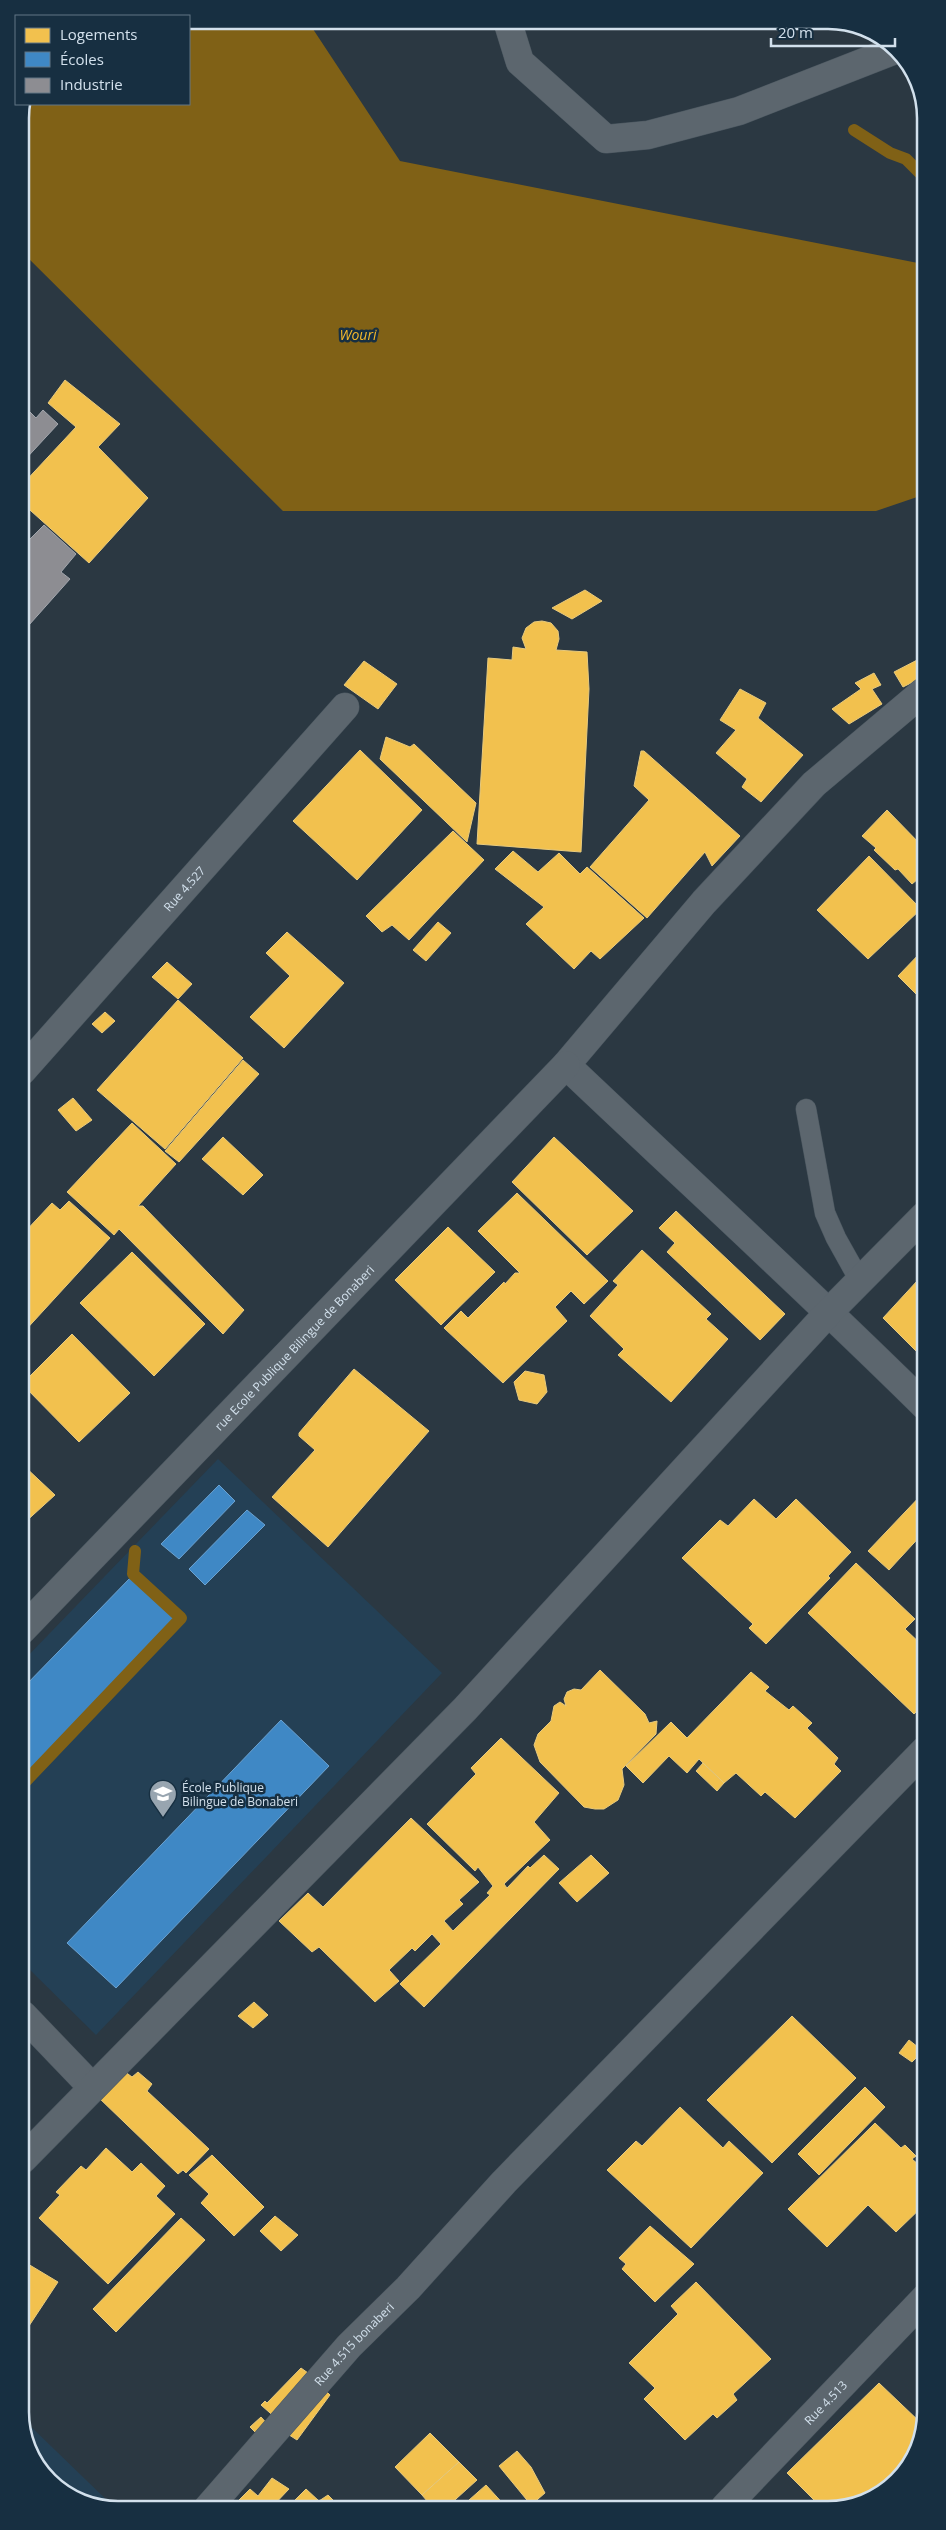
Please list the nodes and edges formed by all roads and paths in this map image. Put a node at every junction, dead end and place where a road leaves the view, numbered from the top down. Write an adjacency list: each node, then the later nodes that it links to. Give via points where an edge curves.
1 (510, 29): 2 (street, via 520,62 606,139 648,135 739,111)
2 (889, 53)
3 (917, 698): 6 (street, rue Ecole Publique Bilingue de Bonaberi, via 814,784 704,902)
4 (345, 707): 5 (street, Rue 4.527)
5 (29, 1063)
6 (566, 1066): 10 (street); 12 (street, rue Ecole Publique Bilingue de Bonaberi)
7 (806, 1109): 9 (lane, via 825,1213)
8 (917, 1223): 9 (street)
9 (860, 1281): 10 (street)
10 (830, 1312): 11 (street); 15 (street, via 465,1709)
11 (917, 1399)
12 (29, 1623)
13 (917, 1758): 18 (street, Rue 4.515 bonaberi, via 504,2182 408,2288 349,2346)
14 (29, 2021): 15 (street)
15 (92, 2087): 16 (street)
16 (29, 2153)
17 (917, 2305): 19 (street, Rue 4.513)
18 (214, 2501)
19 (731, 2501)

